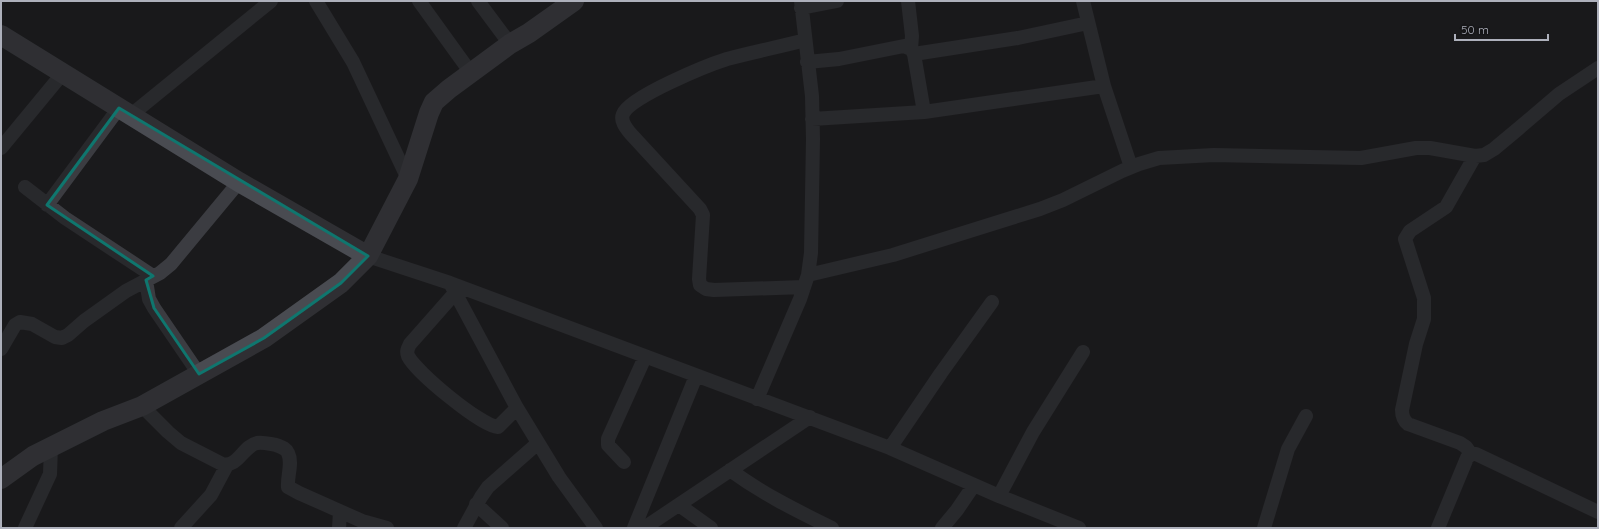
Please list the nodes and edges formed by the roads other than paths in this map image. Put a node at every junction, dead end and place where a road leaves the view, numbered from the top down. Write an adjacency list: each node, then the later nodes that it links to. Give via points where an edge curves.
1 (271, 1): 20 (street)
2 (316, 1): 26 (street, via 353,62)
3 (419, 1): 18 (street)
4 (478, 1): 13 (street)
5 (574, 1): 13 (street)
6 (837, 1): 9 (street)
7 (908, 1): 14 (street)
8 (1083, 1): 10 (street)
9 (801, 4): 12 (street)
10 (1088, 22): 14 (street, via 1018,38); 19 (street)
11 (1, 35): 17 (street)
12 (805, 40): 15 (street); 32 (street, via 727,59 694,72 644,95 627,107 622,114 622,122 703,215 700,285 714,290)
13 (510, 44): 18 (street)
14 (913, 51): 15 (street, via 904,46 839,59); 21 (street)
15 (808, 62): 22 (street)
16 (1598, 68): 24 (street, via 1559,94 1494,149)
17 (63, 73): 20 (street); 23 (street)
18 (471, 73): 26 (street, via 434,102)
19 (1104, 86): 21 (street); 25 (street)
20 (125, 112): 27 (street); 29 (street)
21 (924, 112): 22 (street)
22 (812, 119): 32 (street, via 811,253)
23 (1, 148)
24 (1475, 156): 25 (street, via 1416,148 1361,158 1214,155 1159,158); 48 (street, via 1446,207 1410,231 1405,239 1424,298 1424,319 1402,410 1404,422 1460,443)
25 (1132, 167): 32 (street, via 1040,209)
26 (408, 179): 30 (street)
27 (239, 182): 30 (street); 31 (street, via 171,264)
28 (25, 187): 29 (street)
29 (47, 205): 31 (street)
30 (368, 256): 33 (street); 38 (street, via 340,282 264,338)
31 (150, 278): 35 (street, via 126,291 62,338 55,337 32,324 20,322); 38 (street, via 149,299)
32 (806, 281): 40 (street)
33 (453, 288): 37 (street); 42 (street); 42 (street, via 410,344 408,355 447,394 492,427 498,427)
34 (992, 302): 47 (street)
35 (1, 349)
36 (1083, 352): 54 (street, via 1033,432)
37 (645, 357): 39 (street); 49 (street, via 608,439 608,444)
38 (199, 374): 41 (street)
39 (696, 376): 40 (street); 66 (street)
40 (757, 399): 44 (street)
41 (142, 406): 46 (street); 50 (street, via 181,443)
42 (517, 408): 45 (street)
43 (1306, 416): 72 (street, via 1288,449)
44 (810, 417): 47 (street); 51 (street)
45 (538, 443): 55 (street, via 488,487); 65 (street)
46 (51, 446): 52 (street); 59 (street, via 50,474)
47 (890, 448): 53 (street)
48 (1471, 454): 58 (street, via 1484,457); 73 (street, via 1467,458)
49 (624, 462)
50 (227, 465): 57 (street, via 256,443 262,442 284,448 290,459 288,487); 60 (street, via 211,495)
51 (730, 470): 56 (street); 69 (street, via 791,509)
52 (1, 479)
53 (974, 485): 54 (street); 70 (street)
54 (999, 496): 71 (street)
55 (476, 504): 63 (street); 64 (street)
56 (679, 504): 67 (street); 68 (street)
57 (340, 512): 61 (street); 62 (street)
58 (1598, 512)
59 (28, 526)
60 (181, 528)
61 (339, 528)
62 (388, 528)
63 (464, 528)
64 (502, 528)
65 (596, 528)
66 (634, 528)
67 (644, 528)
68 (711, 528)
69 (832, 528)
70 (942, 528)
71 (1079, 528)
72 (1264, 528)
73 (1438, 528)

